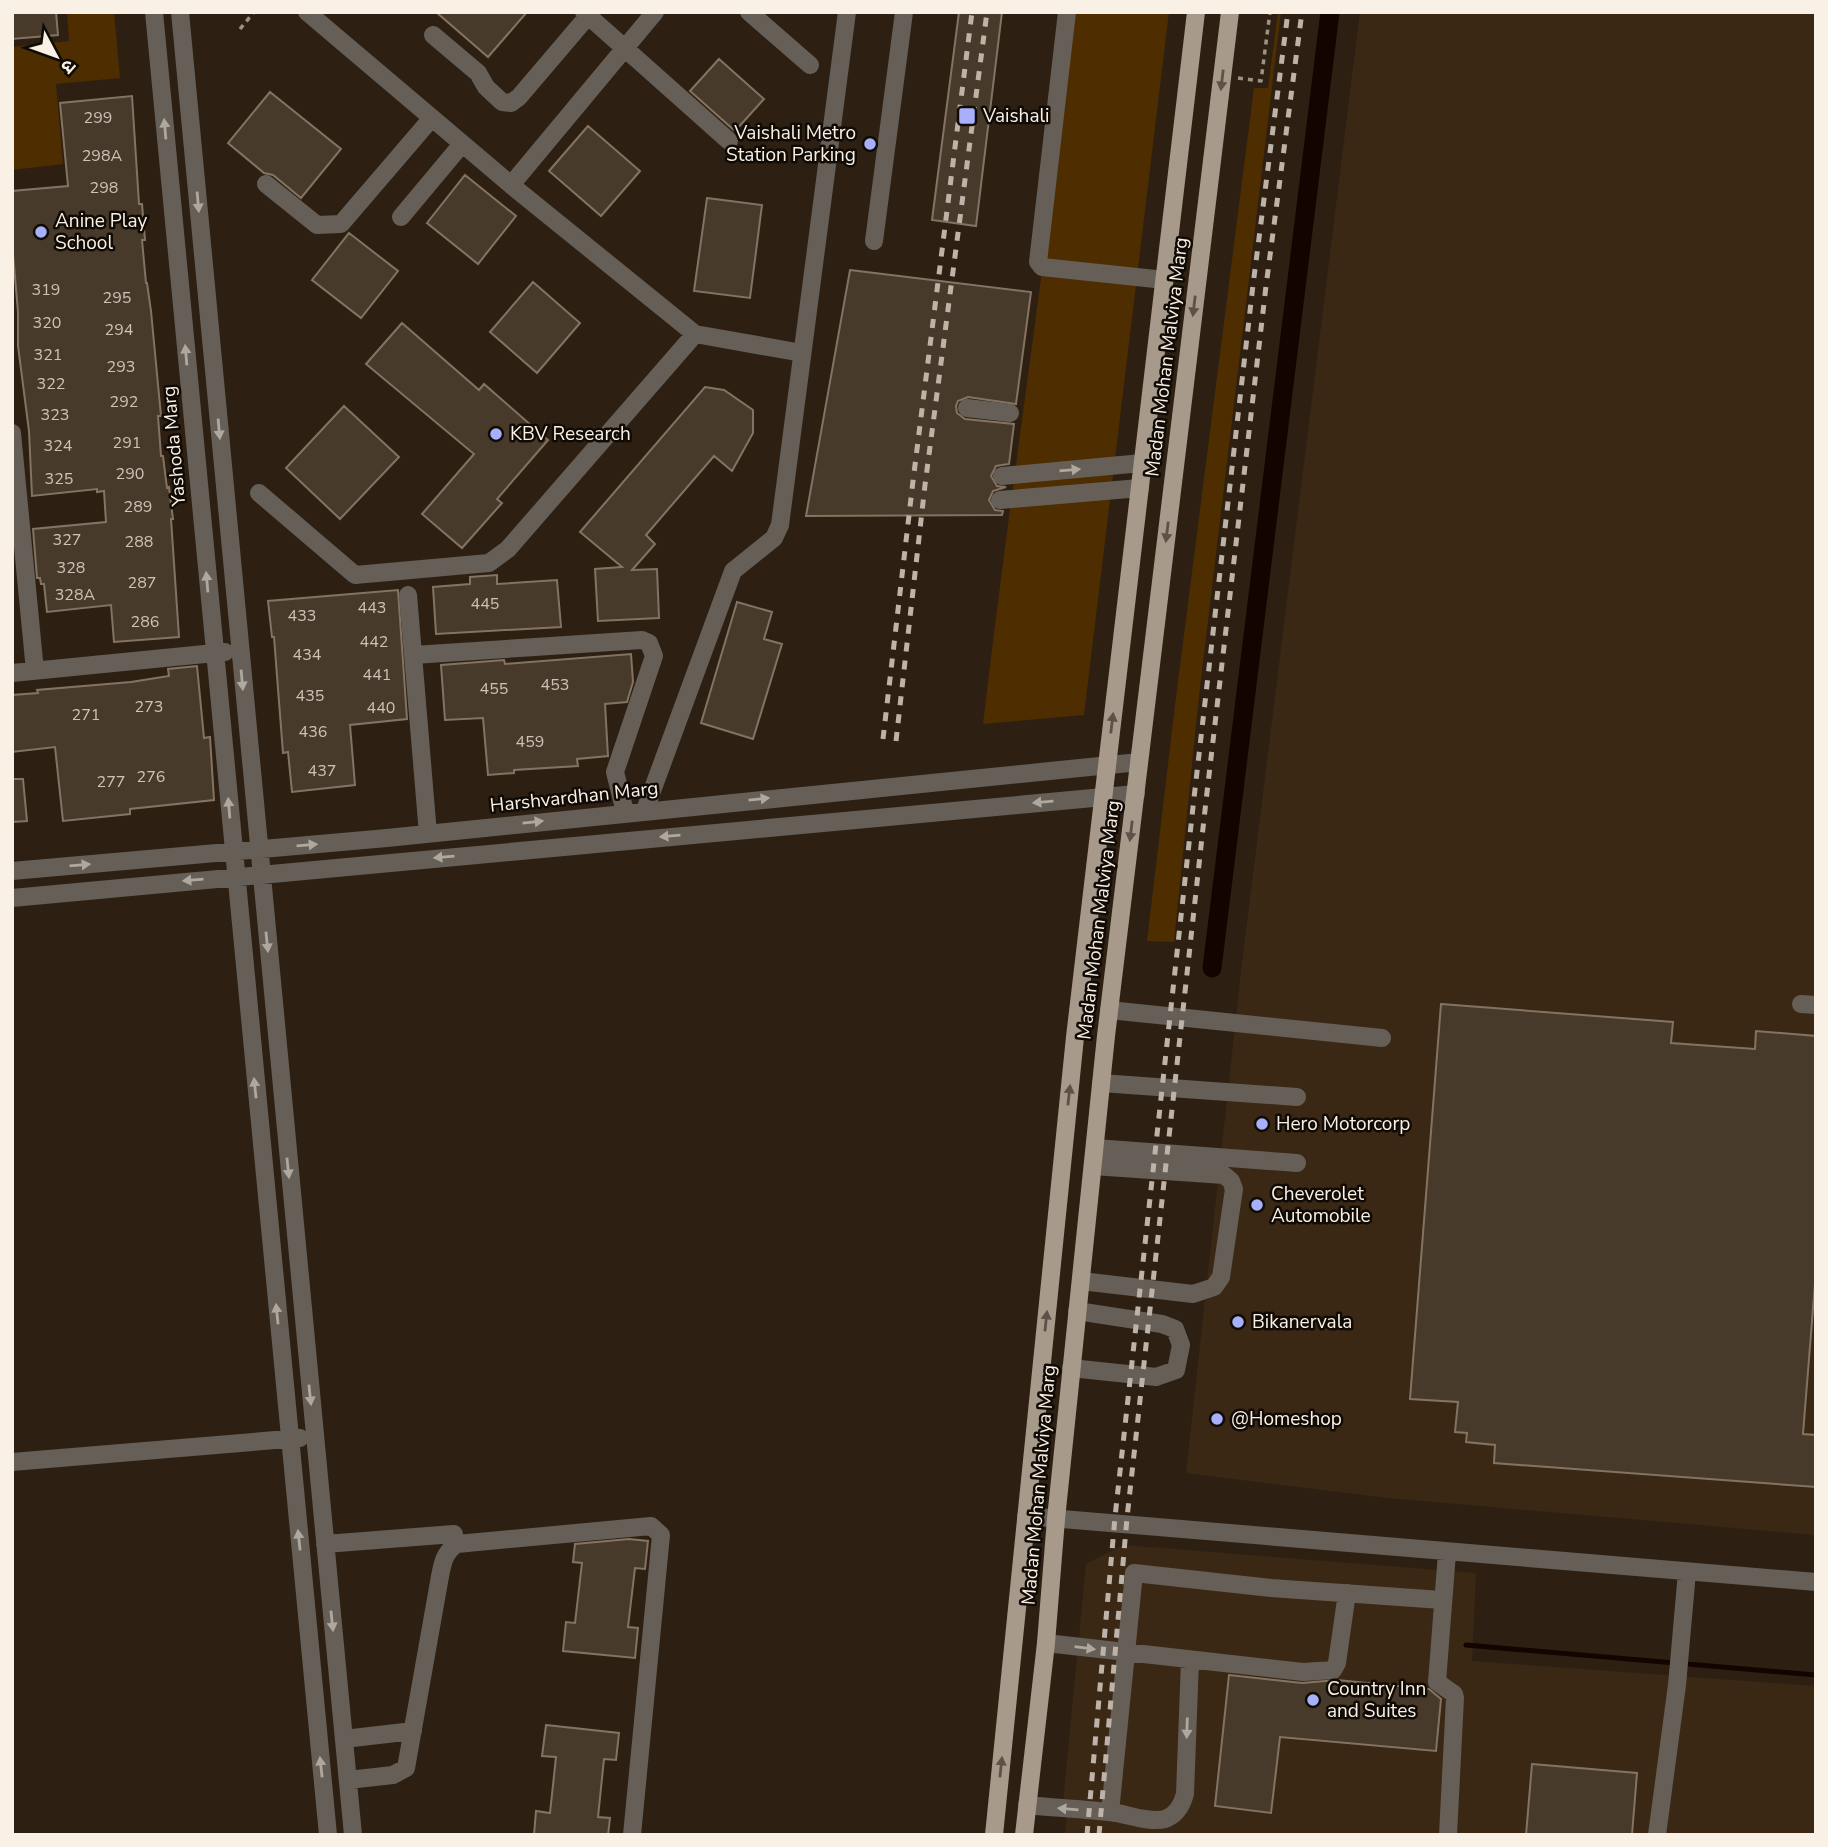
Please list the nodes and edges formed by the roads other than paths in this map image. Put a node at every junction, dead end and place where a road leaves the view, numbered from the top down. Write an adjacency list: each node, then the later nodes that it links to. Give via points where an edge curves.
1 (154, 12): 36 (street, Yashoda Marg, one-way to 1)
2 (180, 12): 35 (street, one-way to 35)
3 (307, 12): 15 (street)
4 (655, 12): 13 (street)
5 (749, 12): 14 (street)
6 (847, 12): 24 (street)
7 (904, 12): 21 (street)
8 (1067, 12): 22 (street, via 1038,262 1042,267)
9 (1196, 12): 22 (main road, Madan Mohan Malviya Marg)
10 (1230, 12): 40 (main road, Madan Mohan Malviya Marg, one-way to 40)
11 (586, 14): 12 (street, via 511,103 502,102 478,73); 13 (street)
12 (433, 35)
13 (624, 48): 16 (street); 19 (street)
14 (810, 65)
15 (432, 119): 17 (street); 18 (street, via 341,223 317,225)
16 (729, 141)
17 (462, 144): 19 (street); 20 (street)
18 (266, 184)
19 (511, 185): 23 (street)
20 (401, 217)
21 (874, 241)
22 (1165, 279): 28 (main road, Madan Mohan Malviya Marg)
23 (695, 334): 24 (street); 31 (street, via 508,549 489,563 355,575)
24 (802, 353): 44 (street, via 778,532 733,572)
25 (967, 408): 26 (street)
26 (1010, 413)
27 (12, 433): 33 (street)
28 (1142, 463): 29 (street, one-way to 28); 30 (main road, Madan Mohan Malviya Marg)
29 (1002, 476)
30 (1140, 488): 32 (street); 41 (main road, Madan Mohan Malviya Marg, one-way to 30)
31 (259, 493)
32 (1000, 500)
33 (16, 516): 38 (street)
34 (408, 595): 37 (street)
35 (239, 651): 36 (street); 47 (street, one-way to 47)
36 (214, 653): 38 (street); 48 (street, Yashoda Marg, one-way to 36)
37 (413, 655): 45 (street, via 649,643 654,656 615,772); 46 (street)
38 (34, 671): 39 (street)
39 (12, 673)
40 (1139, 762): 41 (street, Harshvardhan Marg); 42 (main road, Madan Mohan Malviya Marg)
41 (1107, 765): 43 (main road, Madan Mohan Malviya Marg); 44 (street, Harshvardhan Marg, one-way to 41)
42 (1136, 794): 43 (street); 53 (main road, Madan Mohan Malviya Marg, one-way to 53)
43 (1103, 797): 50 (street, one-way to 50); 65 (main road, Madan Mohan Malviya Marg, one-way to 43)
44 (645, 810): 45 (street, Harshvardhan Marg)
45 (625, 813): 46 (street, Harshvardhan Marg, one-way to 45)
46 (428, 834): 47 (street, Harshvardhan Marg, one-way to 46)
47 (258, 850): 48 (street, Harshvardhan Marg); 50 (street)
48 (233, 852): 49 (street, Harshvardhan Marg, one-way to 48); 51 (street, Yashoda Marg)
49 (12, 871)
50 (260, 874): 51 (street); 62 (street, one-way to 62)
51 (235, 876): 52 (street, one-way to 52); 63 (street, Yashoda Marg, one-way to 51)
52 (12, 898)
53 (1110, 1010): 54 (street); 55 (main road, Madan Mohan Malviya Marg)
54 (1382, 1038)
55 (1101, 1083): 56 (street); 57 (main road, Madan Mohan Malviya Marg)
56 (1297, 1097)
57 (1094, 1157): 58 (street); 59 (main road, Madan Mohan Malviya Marg); 59 (street, via 1224,1174 1234,1189 1221,1277 1214,1287 1193,1294)
58 (1297, 1163)
59 (1081, 1281): 60 (main road, Madan Mohan Malviya Marg)
60 (1077, 1311): 61 (main road, Madan Mohan Malviya Marg); 61 (street, via 1162,1324 1175,1329 1181,1345 1176,1370 1156,1377)
61 (1072, 1368): 66 (main road, Madan Mohan Malviya Marg)
62 (314, 1437): 63 (street); 68 (street)
63 (289, 1439): 64 (street); 82 (street, Yashoda Marg, one-way to 63)
64 (12, 1462)
65 (1026, 1516): 66 (street); 85 (main road, Madan Mohan Malviya Marg, one-way to 65)
66 (1056, 1518): 69 (street); 74 (main road, Madan Mohan Malviya Marg)
67 (454, 1534): 68 (street)
68 (325, 1544): 78 (street, one-way to 78)
69 (1447, 1553): 70 (street); 73 (street)
70 (1688, 1572): 71 (street); 88 (street)
71 (1816, 1582)
72 (1347, 1593): 73 (street); 75 (street, via 1134,1573); 76 (street, via 1333,1671)
73 (1442, 1600): 87 (street, via 1437,1682 1455,1698)
74 (1046, 1643): 75 (street, one-way to 75); 80 (main road, Madan Mohan Malviya Marg)
75 (1124, 1653): 76 (street); 81 (street)
76 (1190, 1660): 81 (street, one-way to 81, via 1182,1804 1165,1819)
77 (413, 1731): 78 (street); 79 (street, via 406,1768 401,1772); 84 (street, via 449,1549 457,1544 651,1526 661,1535)
78 (344, 1739): 79 (street)
79 (348, 1780): 83 (street)
80 (1027, 1805): 81 (street, one-way to 80); 86 (main road, Madan Mohan Malviya Marg)
81 (1110, 1812)
82 (328, 1835)
83 (353, 1835)
84 (632, 1835)
85 (995, 1835)
86 (1024, 1835)
87 (1448, 1835)
88 (1657, 1835)

